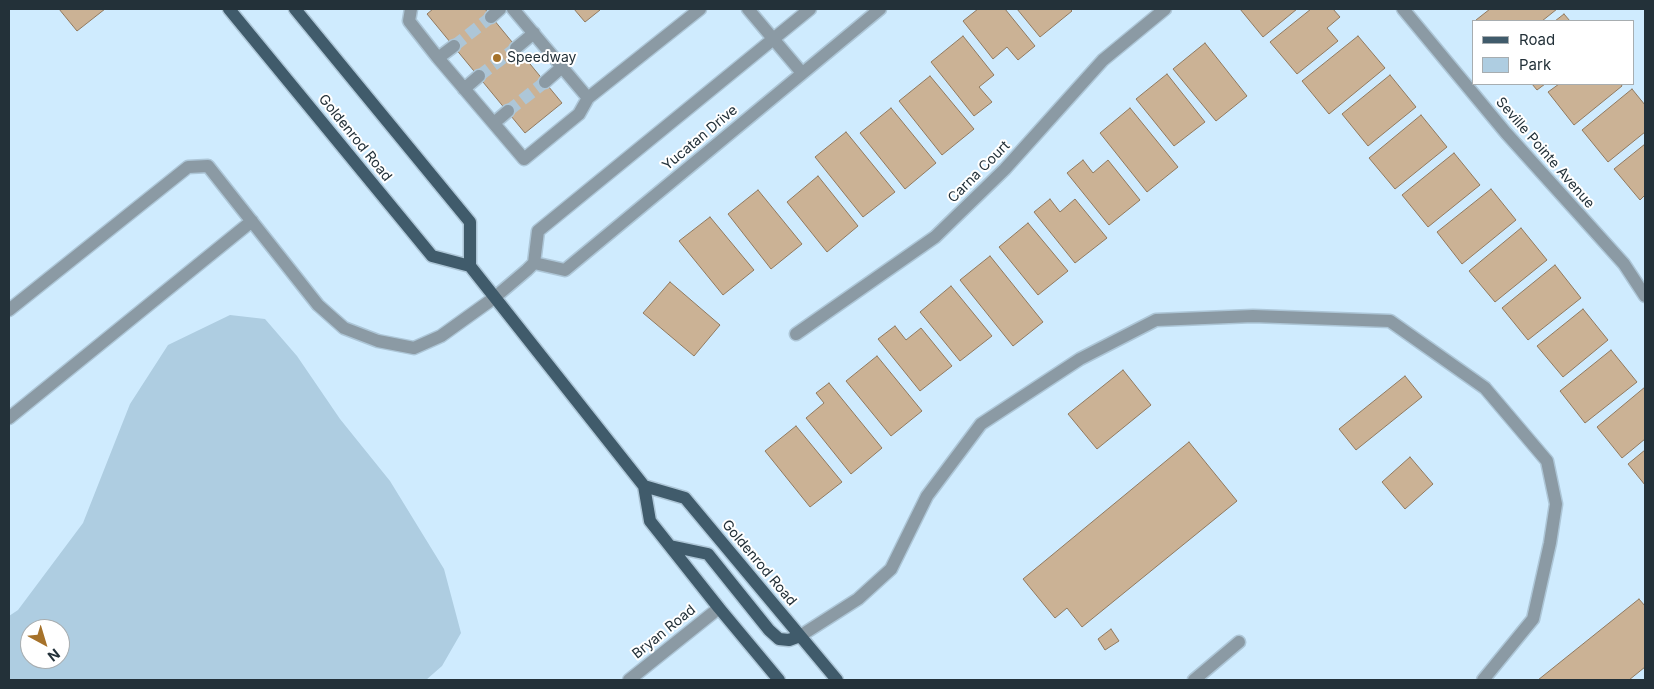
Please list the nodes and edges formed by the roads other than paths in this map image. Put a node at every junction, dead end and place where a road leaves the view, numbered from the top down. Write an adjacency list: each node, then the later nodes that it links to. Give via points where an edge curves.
1 (229, 9): 26 (main road, Goldenrod Road, via 432,256)
2 (295, 9): 26 (main road, via 470,222)
3 (411, 9): 15 (street, via 409,21)
4 (513, 9): 11 (street)
5 (700, 9): 21 (street)
6 (748, 9): 12 (street)
7 (810, 9): 12 (street)
8 (880, 9): 17 (street, Yucatan Drive)
9 (1165, 9): 30 (street, Carna Court, via 1103,60 1005,169 935,237)
10 (1403, 9): 27 (street, Seville Pointe Avenue, via 1506,133 1624,264)
11 (534, 33): 14 (street); 16 (street)
12 (773, 38): 17 (street); 25 (street, via 538,231)
13 (454, 46): 15 (street)
14 (516, 48)
15 (438, 58): 20 (street)
16 (562, 67): 19 (street); 21 (street)
17 (802, 73): 25 (street, Yucatan Drive, via 565,270)
18 (479, 76): 20 (street)
19 (545, 82)
20 (464, 88): 23 (street)
21 (588, 98): 23 (street, via 579,114 524,158)
22 (508, 111): 23 (street)
23 (494, 123)
24 (252, 221): 28 (street, via 318,305 344,328 378,341 414,348 441,336); 29 (street, via 208,166 188,167); 31 (street)
25 (534, 263): 28 (street)
26 (470, 266): 28 (main road)
27 (1645, 296)
28 (494, 298): 32 (main road)
29 (9, 310)
30 (796, 334)
31 (9, 418)
32 (644, 486): 33 (main road, via 650,521); 35 (main road, Goldenrod Road, via 685,498)
33 (670, 546): 34 (main road); 35 (main road, via 708,554 769,630 779,638 789,640)
34 (719, 608): 37 (street, Bryan Road); 38 (main road)
35 (800, 636): 39 (main road, Goldenrod Road); 41 (street, via 858,599 891,569 927,496 982,424 1080,359 1156,320 1254,316 1390,322 1485,388 1547,461 1556,504 1534,619)
36 (1239, 642): 40 (street)
37 (629, 680)
38 (779, 680)
39 (837, 680)
40 (1194, 680)
41 (1483, 680)

